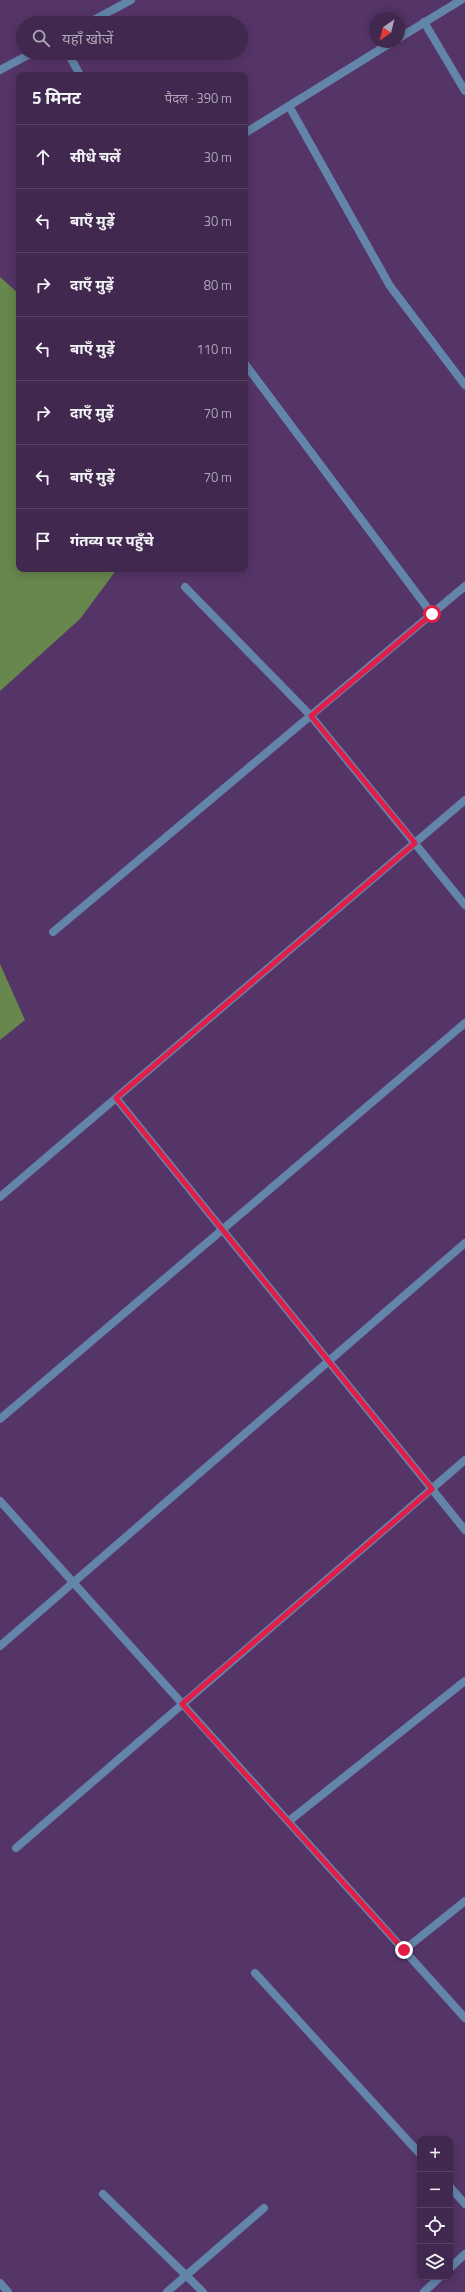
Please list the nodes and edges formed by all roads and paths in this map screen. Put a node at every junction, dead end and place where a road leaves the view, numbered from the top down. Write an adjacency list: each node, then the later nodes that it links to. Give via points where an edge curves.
1 (131, 0): 3 (street)
2 (461, 0): 4 (street)
3 (101, 16)
4 (424, 22): 5 (street); 11 (street)
5 (405, 34)
6 (382, 48): 12 (street)
7 (19, 60): 9 (street)
8 (72, 60): 10 (street)
9 (0, 70)
10 (78, 72)
11 (465, 90)
12 (288, 106): 13 (street); 15 (street, via 390,286)
13 (248, 131)
14 (248, 368): 18 (street)
15 (465, 385)
16 (465, 586): 18 (street)
17 (185, 587): 19 (street)
18 (432, 614): 19 (street)
19 (311, 716): 21 (street); 23 (street)
20 (465, 800): 21 (street)
21 (415, 843): 22 (street); 25 (street)
22 (465, 905)
23 (53, 932)
24 (465, 1023): 27 (street)
25 (116, 1098): 26 (street); 27 (street)
26 (0, 1197)
27 (223, 1230): 29 (street); 30 (street)
28 (465, 1243): 29 (street)
29 (329, 1361): 32 (street); 35 (street)
30 (0, 1419)
31 (465, 1460): 32 (street)
32 (432, 1489): 34 (street); 38 (street)
33 (0, 1501): 35 (street)
34 (465, 1530)
35 (74, 1584): 36 (street); 38 (street)
36 (0, 1646)
37 (465, 1681): 39 (street)
38 (182, 1704): 39 (street); 40 (street)
39 (289, 1821): 42 (street)
40 (16, 1848)
41 (465, 1901): 42 (street)
42 (404, 1950): 44 (street)
43 (255, 1973): 45 (street)
44 (465, 2018)
45 (417, 2151)
46 (453, 2190): 48 (street)
47 (103, 2194): 52 (street)
48 (465, 2204)
49 (264, 2208): 52 (street)
50 (465, 2254): 51 (street)
51 (453, 2265)
52 (187, 2274): 56 (street); 57 (street)
53 (437, 2280): 58 (street)
54 (0, 2283): 55 (street)
55 (8, 2292)
56 (167, 2292)
57 (204, 2292)
58 (424, 2292)

